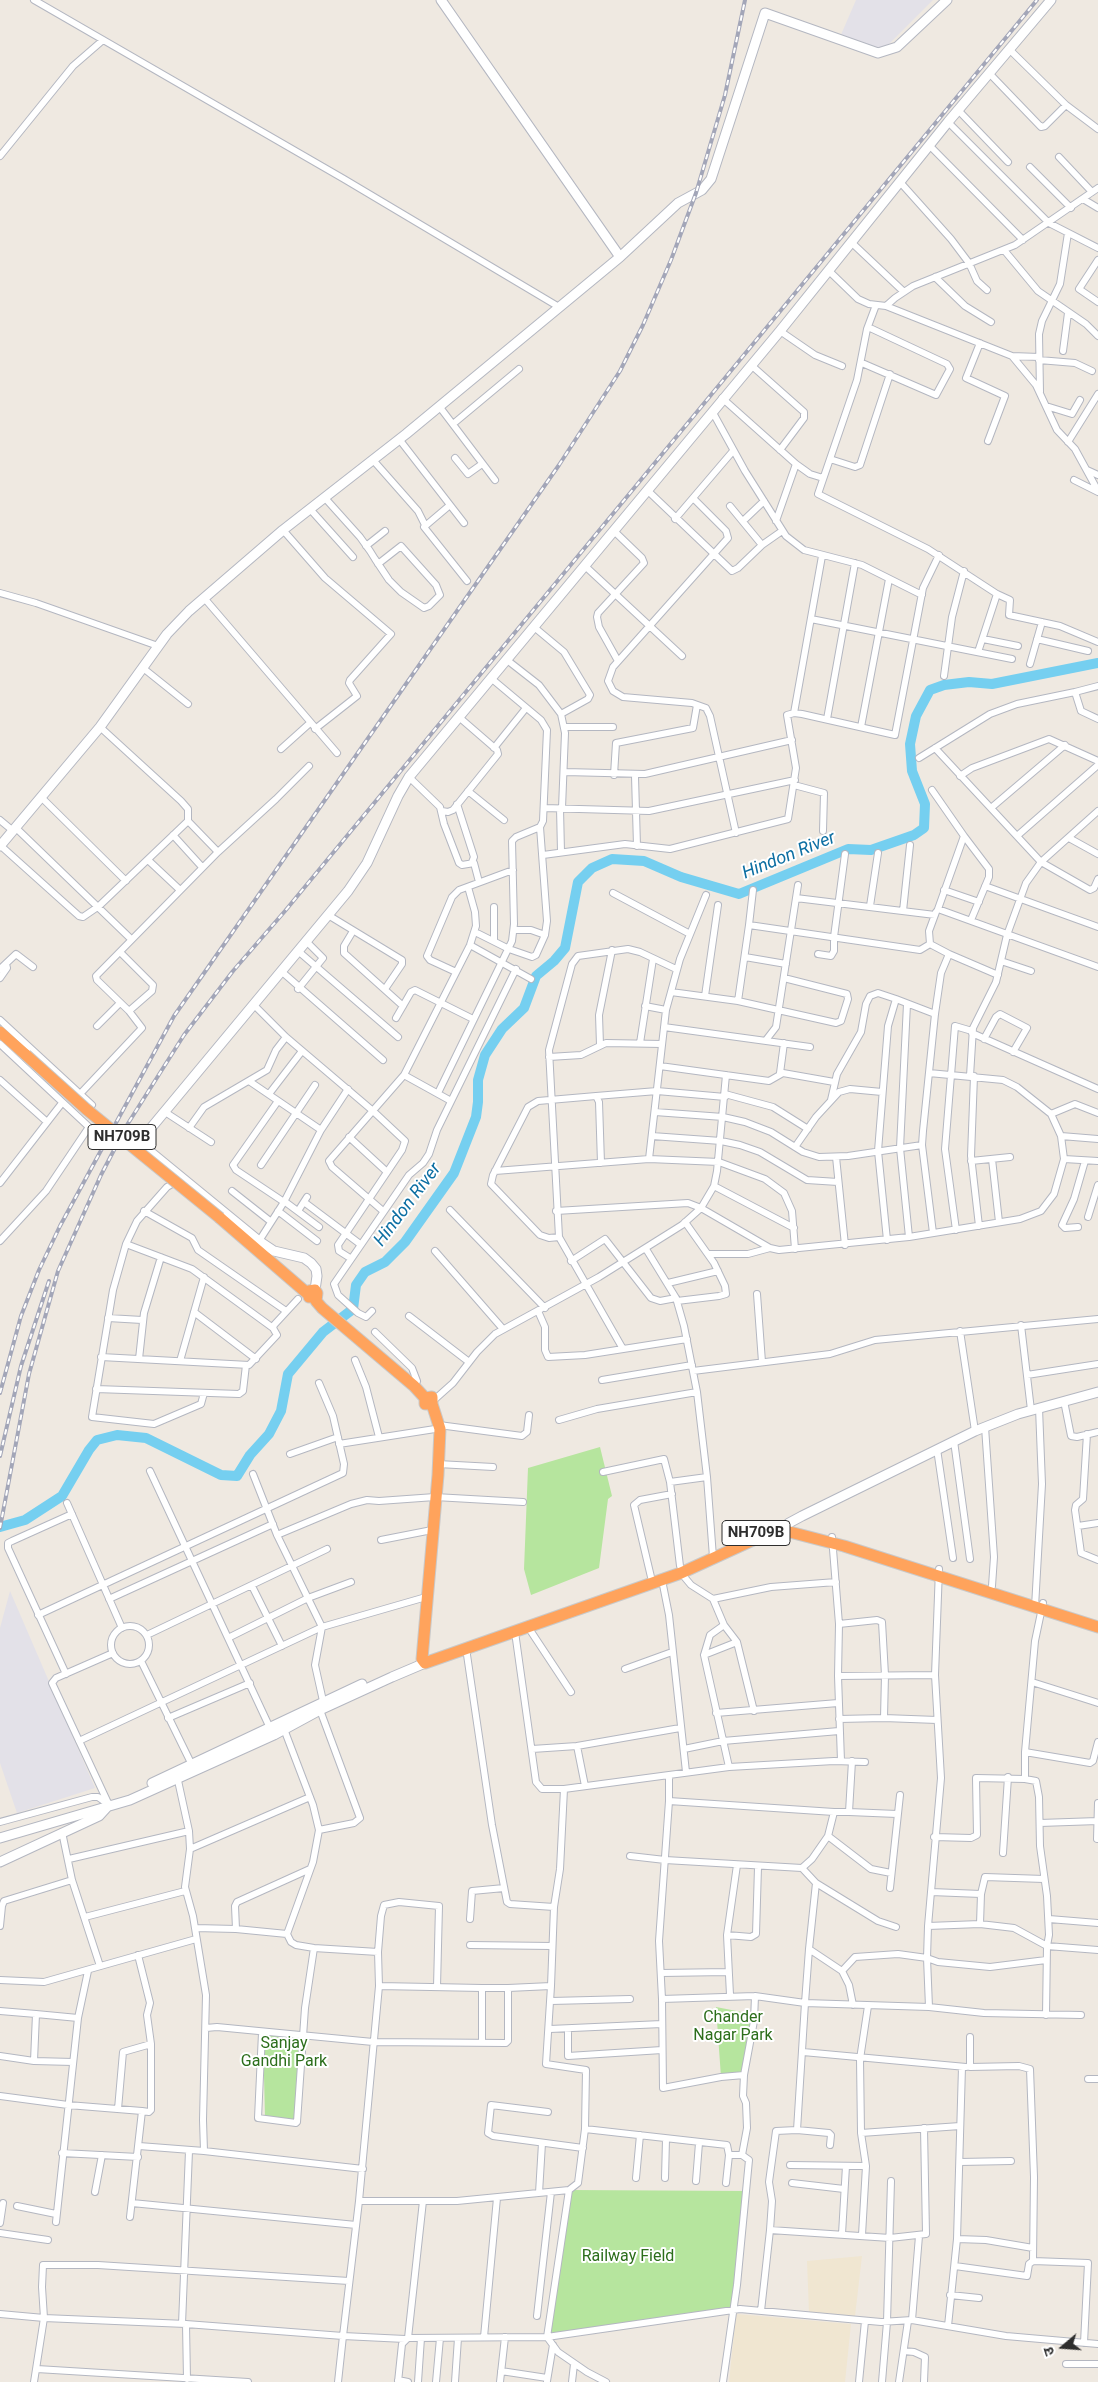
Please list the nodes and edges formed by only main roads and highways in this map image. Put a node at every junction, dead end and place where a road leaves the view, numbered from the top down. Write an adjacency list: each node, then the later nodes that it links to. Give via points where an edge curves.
1 (441, 0): 4 (main road)
2 (947, 0): 4 (main road, via 897,47 878,53 765,13 711,179 702,190 678,203)
3 (1051, 0): 7 (main road, via 409,778 358,877 146,1134 145,1146 258,1241 274,1251 304,1258 311,1263 317,1276)
4 (620, 257): 5 (main road, via 283,530 189,612 158,646 100,727)
5 (0, 846)
6 (0, 1032): 7 (highway, NH709B, bridge, via 86,1109)
7 (309, 1295): 8 (highway, NH709B)
8 (382, 1358): 10 (highway, NH709B); 10 (highway, NH709B, via 417,1381)
9 (1098, 1392): 11 (main road, via 1035,1409 975,1431)
10 (430, 1401): 17 (highway, NH709B, via 438,1430 438,1464)
11 (784, 1528): 12 (highway, NH709B); 13 (highway, NH709B)
12 (938, 1572): 14 (highway, NH709B); 14 (highway, NH709B, via 992,1586)
13 (656, 1578): 17 (highway, NH709B); 17 (highway, NH709B, via 515,1632)
14 (1038, 1605): 15 (highway, NH709B); 16 (highway, NH709B)
15 (1098, 1621)
16 (1098, 1627)
17 (423, 1661): 18 (main road)
18 (321, 1706): 19 (main road, via 192,1765); 19 (main road, via 284,1729)
19 (177, 1775): 20 (main road)
20 (109, 1805): 21 (main road); 22 (main road, via 99,1816)
21 (0, 1838)
22 (0, 1862)

